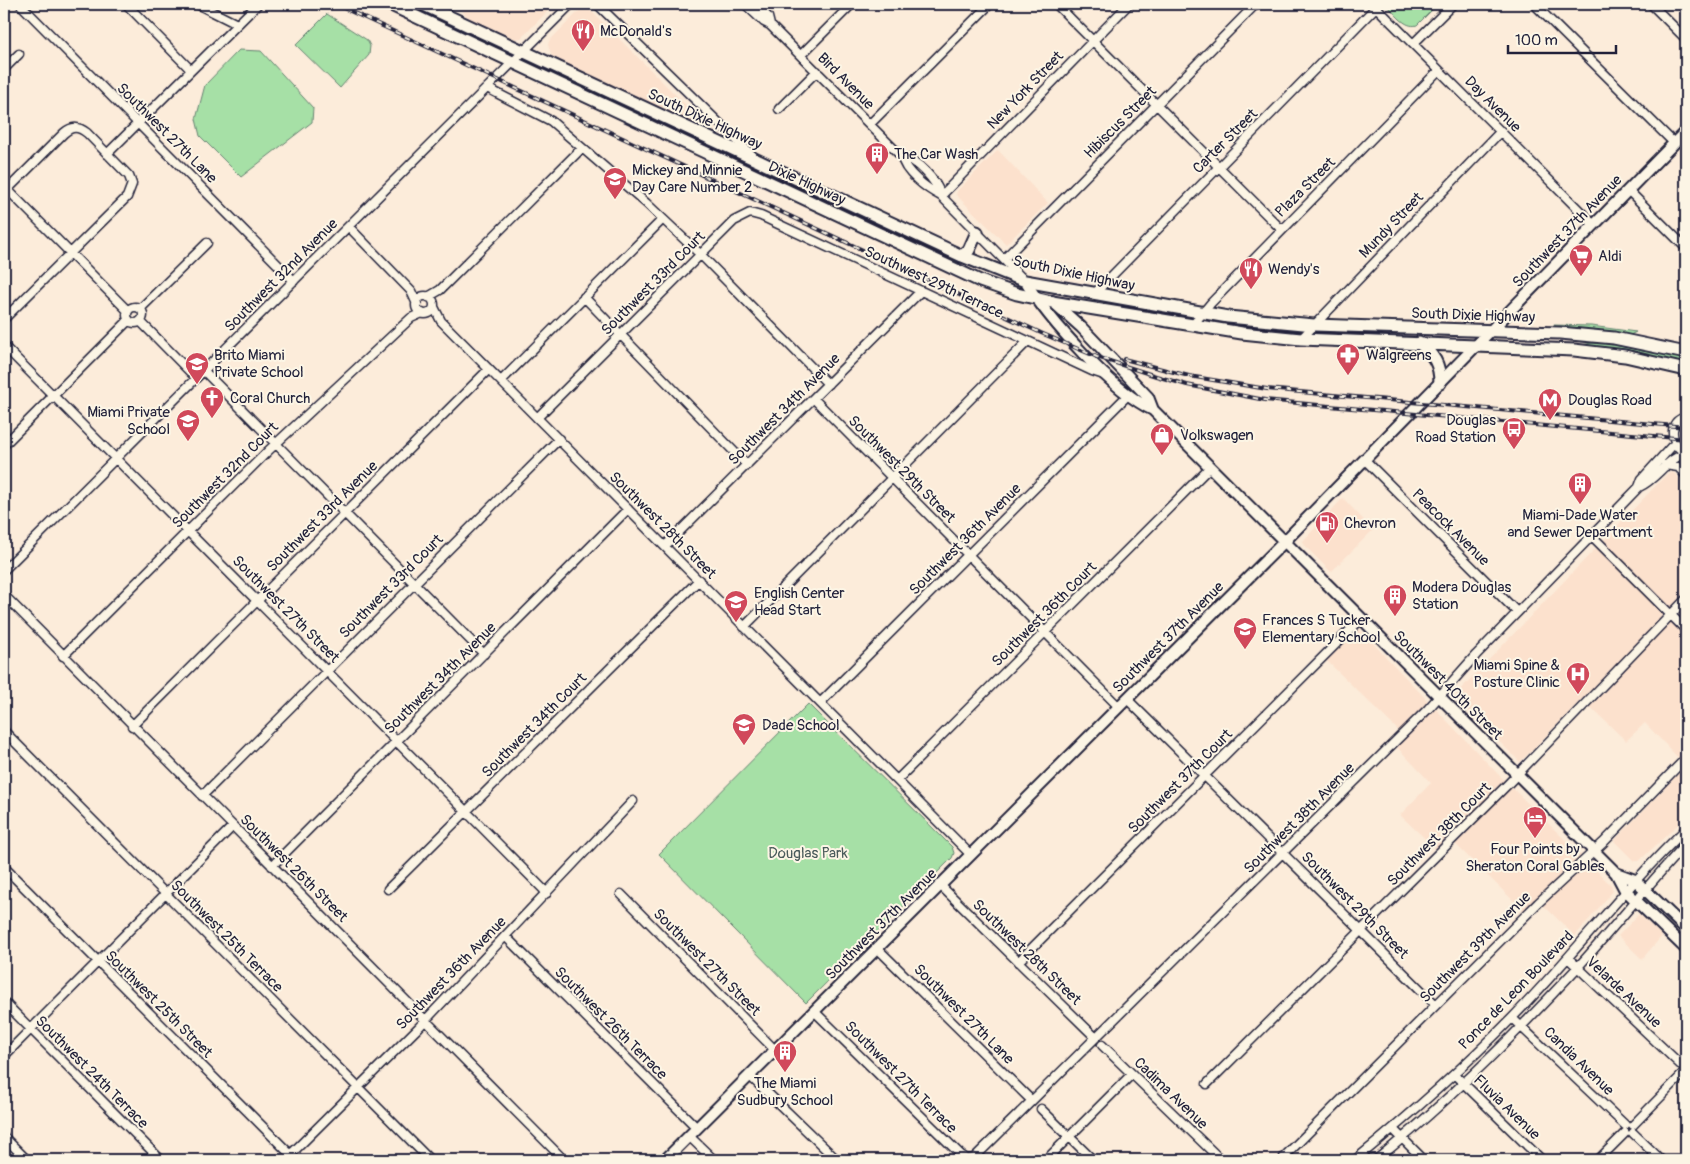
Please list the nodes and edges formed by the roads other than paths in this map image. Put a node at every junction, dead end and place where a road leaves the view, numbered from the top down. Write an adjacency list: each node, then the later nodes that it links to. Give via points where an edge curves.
1 (20, 4): 36 (street, Southwest 27th Lane)
2 (126, 4): 30 (street)
3 (197, 4): 20 (street)
4 (258, 4): 20 (street)
5 (389, 4): 28 (highway, Dixie Highway)
6 (422, 4): 25 (highway, South Dixie Highway)
7 (571, 4): 25 (street, Southwest 32nd Avenue)
8 (597, 4): 38 (street)
9 (745, 4): 21 (street, Bird Avenue)
10 (755, 4): 21 (street, Bird Avenue, via 768,17)
11 (852, 4): 27 (street)
12 (990, 4): 37 (street)
13 (1056, 4): 23 (street)
14 (1129, 4): 23 (street, New York Street)
15 (1256, 4): 34 (street, Hibiscus Street)
16 (1453, 4): 24 (street)
17 (1534, 4): 42 (street)
18 (1651, 4): 22 (street)
19 (1374, 6): 24 (street, Day Avenue); 46 (street, Carter Street)
20 (237, 24): 30 (street)
21 (770, 25): 27 (street, Bird Avenue)
22 (1686, 39)
23 (1093, 40): 34 (street); 49 (street, New York Street)
24 (1413, 44): 31 (street, Day Avenue)
25 (524, 51): 28 (street, Southwest 32nd Avenue); 41 (highway, South Dixie Highway)
26 (19, 54): 29 (street)
27 (801, 55): 32 (street, Bird Avenue)
28 (514, 62): 33 (street, Southwest 32nd Avenue); 68 (highway, Dixie Highway, via 980,281)
29 (4, 69)
30 (191, 70): 36 (street)
31 (1439, 70): 40 (street, Day Avenue); 54 (street, Plaza Street)
32 (817, 71): 35 (street); 37 (street, Bird Avenue)
33 (487, 88): 43 (street, via 545,116); 53 (street, Southwest 32nd Avenue)
34 (1156, 105): 46 (street); 61 (street, Hibiscus Street)
35 (779, 109)
36 (138, 123): 44 (street); 62 (street, Southwest 27th Lane)
37 (870, 124): 49 (street, Bird Avenue, via 902,157 903,164 929,190)
38 (721, 126): 41 (street); 45 (street)
39 (1686, 130): 42 (main road, Southwest 37th Avenue)
40 (1501, 131): 52 (street, Day Avenue); 79 (street, Mundy Street)
41 (716, 141): 45 (highway, South Dixie Highway)
42 (1674, 143): 48 (main road, Southwest 37th Avenue)
43 (581, 149): 51 (street); 69 (street)
44 (107, 154): 47 (street, via 83,130 74,127); 58 (street, via 129,176 132,187 127,197)
45 (755, 159): 60 (highway, South Dixie Highway)
46 (1219, 168): 54 (street); 66 (street, Carter Street)
47 (5, 190): 58 (street)
48 (1628, 190): 52 (main road, Southwest 37th Avenue); 57 (street)
49 (940, 196): 55 (street, Bird Avenue)
50 (748, 213): 59 (street, Southwest 33rd Court, via 734,221); 64 (street, Southwest 29th Terrace)
51 (663, 219): 59 (street); 67 (street)
52 (1593, 224): 81 (main road, Southwest 37th Avenue)
53 (349, 227): 62 (street, Southwest 32nd Avenue); 65 (street)
54 (1282, 230): 74 (street, Plaza Street)
55 (977, 232): 60 (highway, via 969,250); 61 (street, Bird Avenue)
56 (207, 243): 71 (street)
57 (1686, 248)
58 (71, 252): 73 (street); 75 (street)
59 (701, 255): 82 (street, Southwest 33rd Court); 96 (street)
60 (962, 256): 63 (highway, South Dixie Highway)
61 (1004, 260): 63 (street, Bird Avenue)
62 (294, 281): 91 (street, Southwest 32nd Avenue)
63 (1025, 281): 66 (highway, South Dixie Highway); 68 (main road, Southwest 40th Street); 70 (main road, Southwest 40th Street)
64 (921, 290): 84 (street, Southwest 29th Terrace); 96 (street, Southwest 34th Avenue)
65 (412, 291): 69 (street); 72 (street)
66 (1094, 294): 74 (highway, South Dixie Highway)
67 (584, 297): 82 (street); 94 (street)
68 (1036, 298): 70 (highway, Dixie Highway); 92 (main road, Southwest 40th Street, via 1075,344)
69 (430, 301): 72 (street); 72 (street); 78 (street, Southwest 28th Street)
70 (1052, 302): 80 (highway, South Dixie Highway); 100 (main road, Southwest 40th Street, via 1081,327 1148,397)
71 (140, 309): 73 (street); 77 (street, via 143,315)
72 (421, 310): 78 (street, Southwest 28th Street); 104 (street, Southwest 32nd Court)
73 (128, 311): 76 (street)
74 (1203, 313): 79 (highway, South Dixie Highway); 80 (street, Plaza Street)
75 (4, 319)
76 (129, 320): 77 (street, via 133,323); 98 (street)
77 (140, 321): 93 (street)
78 (440, 321): 89 (street, Southwest 28th Street)
79 (1314, 325): 81 (highway, South Dixie Highway); 83 (street, Mundy Street)
80 (1192, 326): 83 (highway, South Dixie Highway)
81 (1491, 331): 87 (main road, Southwest 37th Avenue); 88 (highway, South Dixie Highway, via 1592,336)
82 (620, 336): 102 (street, Southwest 33rd Court); 110 (street)
83 (1301, 338): 85 (highway, South Dixie Highway)
84 (1028, 341): 92 (street, Southwest 29th Terrace, via 1092,372); 114 (street)
85 (1420, 343): 87 (highway, South Dixie Highway); 95 (highway, via 1434,356 1440,371)
86 (4, 346): 98 (street, Southwest 27th Street)
87 (1476, 346): 90 (highway, South Dixie Highway, via 1600,353); 95 (main road, Southwest 37th Avenue)
88 (1686, 353)
89 (489, 369): 94 (street, Southwest 28th Street); 117 (street, Southwest 33rd Avenue)
90 (1686, 370)
91 (204, 371): 93 (street, Southwest 32nd Avenue); 104 (street)
92 (1108, 376): 97 (main road, Southwest 40th Street)
93 (196, 378): 108 (street, Southwest 32nd Avenue)
94 (501, 381): 102 (street, Southwest 28th Street)
95 (1440, 383): 109 (main road, Southwest 37th Avenue)
96 (828, 384): 99 (street, Southwest 34th Avenue)
97 (1130, 394): 100 (main road, Southwest 40th Street, via 1140,404); 122 (street, Southwest 36th Avenue)
98 (53, 396): 105 (street); 108 (street, Southwest 27th Street)
99 (814, 399): 110 (street, Southwest 34th Avenue); 114 (street, Southwest 29th Street)
100 (1154, 410): 112 (main road, Southwest 40th Street)
101 (1686, 417): 106 (street, via 1677,421 1673,428)
102 (538, 418): 103 (street, Southwest 28th Street)
103 (558, 439): 116 (street, Southwest 28th Street); 125 (street, Southwest 33rd Court)
104 (275, 444): 117 (street); 118 (street, Southwest 32nd Court)
105 (4, 445)
106 (1677, 445): 107 (street); 115 (street, Southwest 38th Avenue, via 1672,446 1642,478)
107 (1686, 453): 111 (street, Southwest 38th Avenue)
108 (116, 458): 118 (street, Southwest 27th Street); 123 (street, Southwest 32nd Avenue)
109 (1365, 460): 120 (main road, Southwest 37th Avenue); 129 (street, Peacock Avenue)
110 (748, 465): 121 (street, Southwest 34th Avenue)
111 (1664, 465): 113 (street, via 1678,467); 115 (street, Southwest 38th Avenue, via 1647,483)
112 (1210, 467): 120 (main road, Southwest 40th Street); 134 (street, Southwest 36th Court)
113 (1686, 475)
114 (891, 478): 122 (street, Southwest 29th Street); 132 (street)
115 (1639, 486): 119 (street, Southwest 38th Avenue)
116 (628, 509): 121 (street, Southwest 28th Street); 135 (street, Southwest 34th Avenue)
117 (345, 513): 125 (street); 128 (street, Southwest 33rd Avenue)
118 (187, 531): 128 (street, Southwest 27th Street); 136 (street, Southwest 32nd Court)
119 (1591, 535): 129 (street, Southwest 38th Avenue); 130 (street)
120 (1284, 542): 131 (main road, Southwest 40th Street); 139 (main road, Southwest 37th Avenue)
121 (666, 546): 124 (street, Southwest 28th Street)
122 (969, 556): 134 (street, Southwest 29th Street); 140 (street, Southwest 36th Avenue)
123 (4, 570)
124 (699, 580): 132 (street, Southwest 28th Street); 151 (street, Southwest 34th Court)
125 (414, 583): 135 (street); 137 (street, Southwest 33rd Court)
126 (4, 595): 136 (street, Southwest 26th Street)
127 (1686, 599): 130 (street, Southwest 38th Court)
128 (257, 601): 137 (street, Southwest 27th Street); 142 (street, Southwest 33rd Avenue)
129 (1517, 612): 138 (street, Southwest 38th Avenue)
130 (1671, 614): 133 (street); 146 (street, Southwest 38th Court)
131 (1361, 619): 138 (main road, Southwest 40th Street); 147 (street, Southwest 37th Court)
132 (744, 626): 140 (street, Southwest 28th Street)
133 (1686, 630)
134 (1045, 632): 141 (street, Southwest 29th Street); 148 (street, Southwest 36th Court)
135 (484, 654): 144 (street, Southwest 34th Avenue)
136 (63, 656): 142 (street, Southwest 26th Street)
137 (327, 670): 144 (street, Southwest 27th Street); 149 (street, Southwest 33rd Court)
138 (1438, 697): 146 (main road, Southwest 40th Street); 156 (street, Southwest 38th Avenue)
139 (1127, 699): 141 (main road, Southwest 37th Avenue); 147 (street, Southwest 29th Street)
140 (820, 703): 148 (street, Southwest 28th Street)
141 (1119, 707): 157 (main road, Southwest 37th Avenue)
142 (132, 726): 149 (street, Southwest 26th Street)
143 (4, 731): 167 (street, Southwest 25th Terrace)
144 (396, 741): 151 (street, Southwest 27th Street); 158 (street, Southwest 34th Avenue)
145 (1686, 758): 155 (street, Southwest 39th Avenue)
146 (1516, 775): 155 (main road, Southwest 40th Street); 171 (street, Southwest 38th Court)
147 (1206, 776): 156 (street, Southwest 29th Street); 177 (street, Southwest 37th Court)
148 (897, 780): 157 (street, Southwest 28th Street)
149 (202, 796): 152 (street, Southwest 26th Street)
150 (633, 801): 166 (street, Southwest 36th Avenue)
151 (466, 811): 163 (street, Southwest 34th Court); 166 (street, Southwest 27th Street)
152 (233, 826): 158 (street, Southwest 26th Street); 167 (street)
153 (1686, 829): 161 (street, Ponce de Leon Boulevard)
154 (1686, 844): 164 (street, Ponce de Leon Boulevard)
155 (1593, 851): 160 (main road, Southwest 40th Street); 180 (street, Southwest 39th Avenue)
156 (1283, 853): 171 (street, Southwest 29th Street); 186 (street, Southwest 38th Avenue)
157 (971, 855): 162 (main road, Southwest 37th Avenue)
158 (272, 866): 183 (street, Southwest 26th Street)
159 (4, 867): 176 (street, Southwest 25th Street)
160 (1616, 873): 161 (main road, Southwest 40th Street); 165 (main road, Southwest 40th Street)
161 (1635, 880): 164 (main road, Southwest 40th Street); 165 (street, Ponce de Leon Boulevard)
162 (941, 886): 173 (main road, Southwest 37th Avenue); 177 (street, Southwest 28th Street)
163 (388, 889)
164 (1645, 889): 169 (street, Ponce de Leon Boulevard); 170 (main road, Southwest 40th Street)
165 (1625, 890): 169 (main road, Southwest 40th Street); 175 (street, Ponce de Leon Boulevard)
166 (547, 893): 172 (street, Southwest 36th Avenue)
167 (165, 894): 176 (street); 196 (street, Southwest 25th Terrace)
168 (621, 894): 188 (street, Southwest 27th Street)
169 (1636, 900): 174 (main road, Southwest 40th Street); 178 (street, Ponce de Leon Boulevard)
170 (1686, 929)
171 (1361, 931): 180 (street, Southwest 29th Street); 194 (street, Southwest 38th Court)
172 (506, 937): 183 (street, Southwest 36th Avenue); 201 (street, Southwest 26th Terrace)
173 (877, 948): 181 (main road, Southwest 37th Avenue); 197 (street, Southwest 27th Lane)
174 (1686, 949)
175 (1568, 958): 178 (street, Velarde Avenue); 182 (street, Ponce de Leon Boulevard)
176 (98, 961): 185 (street); 206 (street, Southwest 25th Street)
177 (1018, 962): 186 (street, Southwest 28th Street)
178 (1578, 967): 184 (street, Ponce de Leon Boulevard); 190 (street, Velarde Avenue)
179 (4, 1002): 185 (street, Southwest 24th Terrace)
180 (1436, 1005): 205 (street, Southwest 39th Avenue)
181 (814, 1011): 188 (main road, Southwest 37th Avenue); 207 (street, Southwest 27th Terrace, via 961,1155)
182 (1512, 1018): 184 (street, Candia Avenue); 192 (street, Ponce de Leon Boulevard)
183 (425, 1020): 196 (street, Southwest 36th Avenue); 211 (street, Southwest 26th Street)
184 (1522, 1026): 195 (street, Ponce de Leon Boulevard); 200 (street, Candia Avenue)
185 (30, 1029): 189 (street); 209 (street, Southwest 24th Terrace)
186 (1095, 1037): 197 (street, Southwest 38th Avenue)
187 (1102, 1045): 191 (street, Cadima Avenue)
188 (774, 1050): 193 (main road, Southwest 37th Avenue)
189 (4, 1056)
190 (1685, 1071): 200 (street)
191 (1132, 1074): 203 (street); 217 (street, Cadima Avenue)
192 (1454, 1074): 195 (street, Fluvia Avenue); 199 (street, Ponce de Leon Boulevard)
193 (749, 1076): 201 (main road, Southwest 37th Avenue); 214 (street)
194 (1207, 1084)
195 (1464, 1084): 204 (street, Ponce de Leon Boulevard); 221 (street, Fluvia Avenue)
196 (358, 1088): 206 (street, Southwest 36th Avenue); 210 (street, Southwest 25th Terrace)
197 (1032, 1100): 207 (street, Southwest 38th Avenue, via 977,1156)
198 (1041, 1109): 203 (street)
199 (1393, 1129): 204 (street); 218 (street, Ponce de Leon Boulevard)
200 (1629, 1129): 222 (street); 223 (street, Candia Avenue)
201 (693, 1132): 212 (main road, Southwest 37th Avenue); 213 (street, Southwest 26th Terrace)
202 (4, 1137): 208 (street)
203 (1069, 1137): 215 (street); 216 (street)
204 (1402, 1139): 219 (street, Ponce de Leon Boulevard); 220 (street)
205 (1284, 1157)
206 (290, 1158)
207 (970, 1159)
208 (27, 1160)
209 (161, 1160)
210 (430, 1160)
211 (564, 1160)
212 (664, 1160)
213 (714, 1160)
214 (837, 1160)
215 (1046, 1160)
216 (1093, 1160)
217 (1221, 1160)
218 (1355, 1160)
219 (1376, 1160)
220 (1424, 1160)
221 (1542, 1160)
222 (1598, 1160)
223 (1661, 1160)

